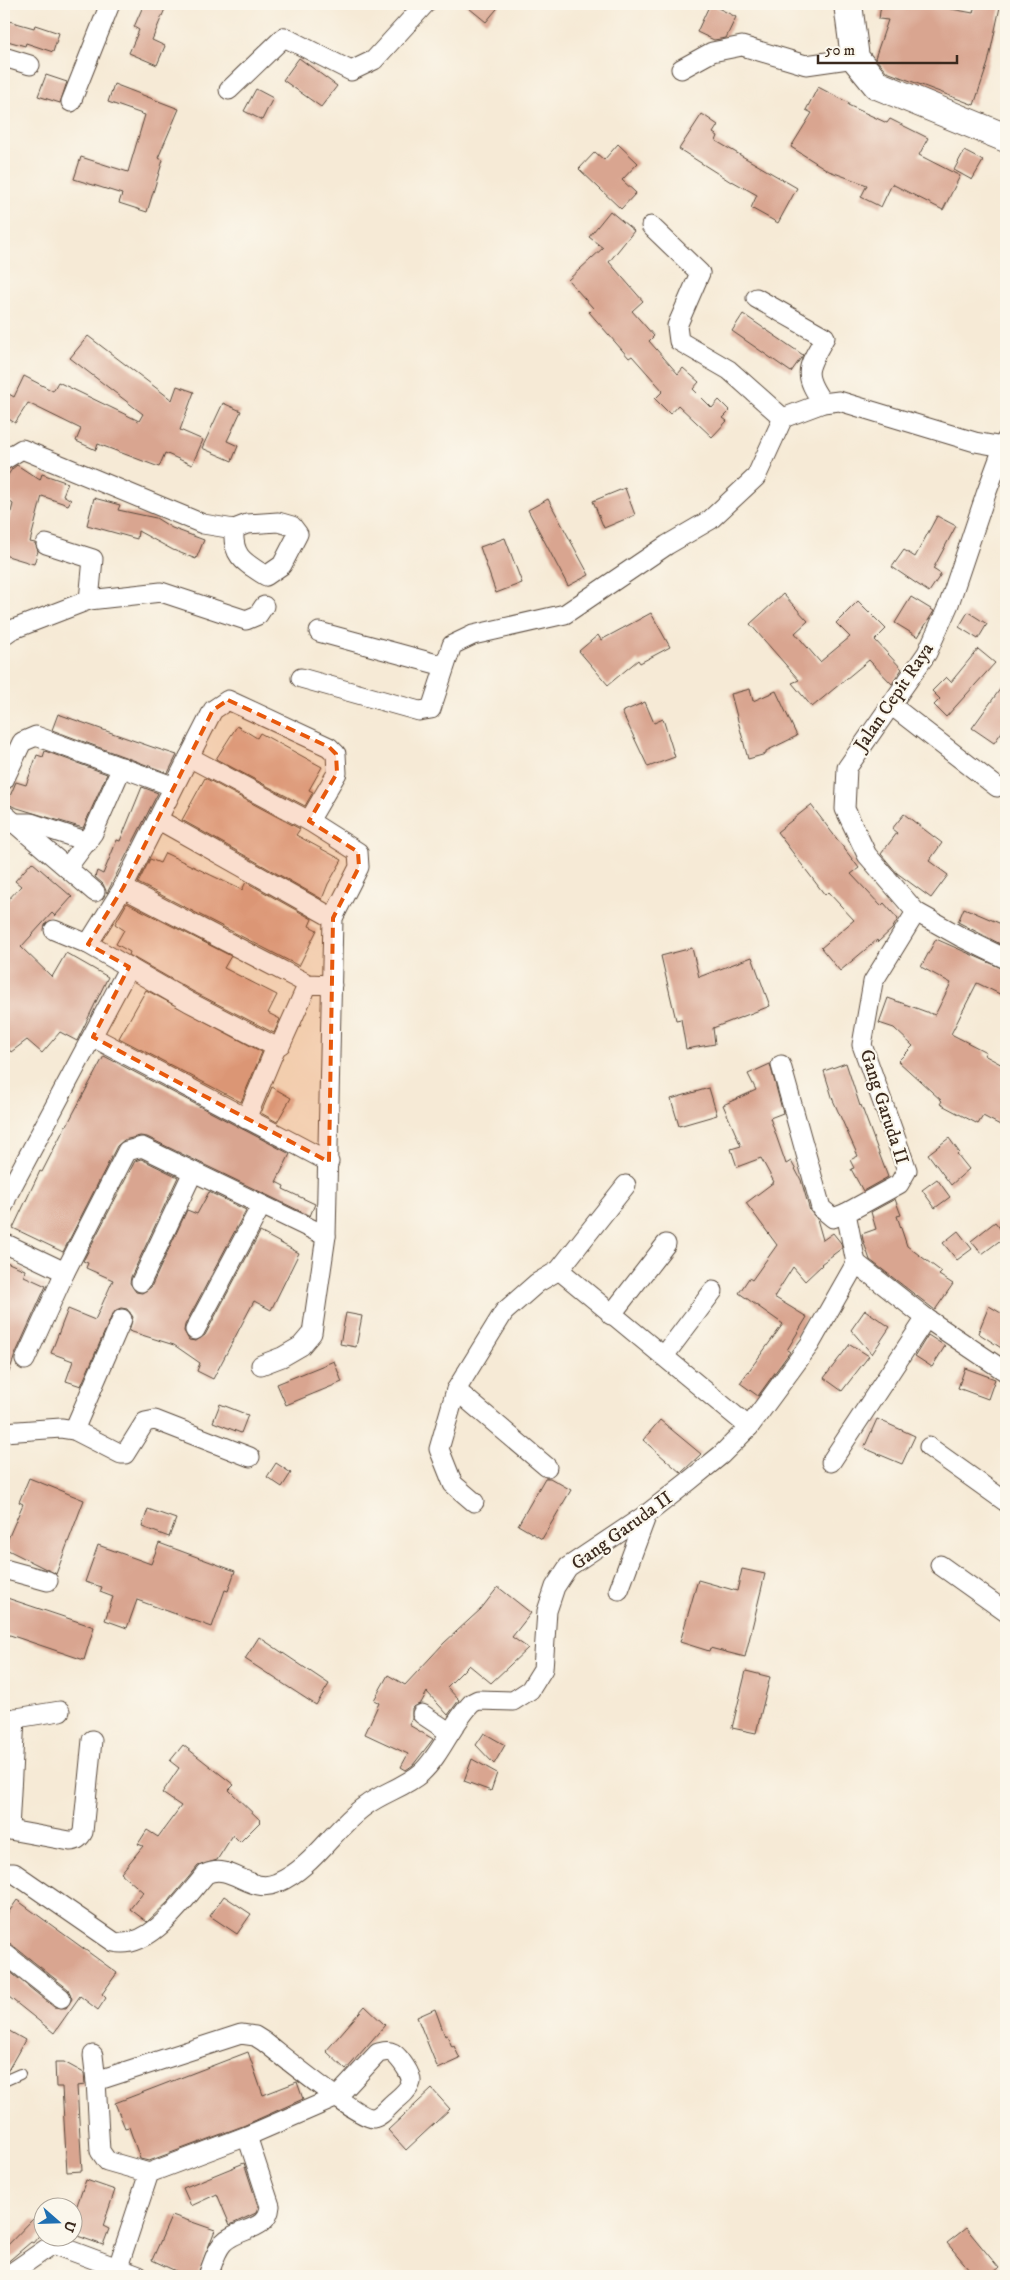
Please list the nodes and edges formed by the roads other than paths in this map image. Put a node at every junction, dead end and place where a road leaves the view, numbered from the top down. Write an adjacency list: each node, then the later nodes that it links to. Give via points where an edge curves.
1 (110, 4): 9 (street)
2 (425, 4): 8 (street, via 374,60 351,71 284,37)
3 (848, 4): 5 (main road)
4 (4, 57): 6 (street)
5 (855, 58): 7 (street, via 806,65 742,46 712,52); 10 (main road, via 877,85)
6 (30, 65)
7 (681, 69)
8 (229, 90)
9 (71, 102)
10 (1006, 138)
11 (651, 226): 14 (street, via 700,273 677,326 679,341 729,370)
12 (756, 298): 13 (street, via 825,337 808,367 809,384)
13 (823, 403): 14 (street); 15 (street, via 839,401 975,442)
14 (783, 418): 23 (street, via 756,477 710,520 565,614 473,635 452,645)
15 (1004, 444): 25 (street, Jalan Cepit Raya, via 949,604 927,654)
16 (4, 460): 17 (street, via 22,449 203,524)
17 (234, 529)
18 (46, 544): 19 (street, via 93,559)
19 (89, 600): 20 (street, via 161,592 246,620 258,615); 22 (street)
20 (264, 606)
21 (319, 632): 23 (street)
22 (4, 635)
23 (444, 666): 24 (street, via 431,709 418,711)
24 (301, 678)
25 (891, 705): 30 (street); 38 (street, Jalan Cepit Raya, via 847,768 845,809 867,855)
26 (189, 757): 31 (street); 33 (street); 33 (street, via 213,710 228,700 329,747 336,754 337,773)
27 (122, 767): 28 (street, via 36,736 22,742); 29 (street); 34 (street)
28 (4, 780)
29 (172, 786)
30 (997, 788)
31 (159, 820): 36 (street); 39 (street)
32 (6, 821): 34 (street, via 31,823); 35 (street)
33 (309, 821): 39 (street, via 358,852 358,867)
34 (88, 842): 35 (street)
35 (67, 868): 37 (street)
36 (124, 888): 41 (street); 44 (street)
37 (95, 892)
38 (916, 912): 42 (street); 55 (street, Gang Garuda II, via 873,982 862,1045 907,1170 900,1184)
39 (333, 918): 45 (street)
40 (54, 930): 41 (street)
41 (88, 944): 43 (street)
42 (1006, 959)
43 (129, 967): 46 (street); 47 (street)
44 (308, 984): 45 (street); 47 (street, via 281,1044)
45 (332, 985): 50 (street)
46 (93, 1038): 49 (street); 53 (street)
47 (276, 1047): 49 (street)
48 (781, 1065): 55 (street, via 821,1208 832,1218)
49 (246, 1118): 50 (street)
50 (329, 1162): 56 (street)
51 (193, 1172): 54 (street); 61 (street, via 142,1147 127,1151); 62 (street)
52 (626, 1185): 60 (street)
53 (5, 1198)
54 (261, 1206): 56 (street); 67 (street)
55 (846, 1213): 59 (street)
56 (326, 1236): 70 (street, via 312,1333 301,1346)
57 (4, 1243): 61 (street)
58 (666, 1244): 64 (street)
59 (856, 1263): 65 (street); 73 (street, Gang Garuda II, via 810,1344)
60 (559, 1270): 64 (street); 72 (street, via 537,1283 504,1312)
61 (65, 1272): 69 (street)
62 (141, 1282)
63 (713, 1291): 68 (street)
64 (611, 1314): 68 (street)
65 (926, 1318): 71 (street); 78 (street)
66 (122, 1319): 74 (street)
67 (195, 1330)
68 (664, 1356): 73 (street)
69 (25, 1360)
70 (261, 1365)
71 (1006, 1372)
72 (456, 1390): 79 (street); 80 (street, via 439,1449 453,1484)
73 (749, 1427): 82 (street, Gang Garuda II, via 721,1455)
74 (74, 1430): 75 (street); 77 (street, via 125,1454 145,1422 155,1420)
75 (4, 1432)
76 (929, 1447): 81 (street)
77 (250, 1457)
78 (831, 1462)
79 (547, 1467)
80 (474, 1502)
81 (1006, 1502)
82 (647, 1514): 86 (street); 91 (street, Gang Garuda II, via 568,1567 555,1588 548,1611 543,1669 530,1690 513,1701 478,1700 472,1703)
83 (940, 1566): 87 (street)
84 (4, 1569): 85 (street)
85 (48, 1581)
86 (619, 1590)
87 (1006, 1612)
88 (60, 1711): 90 (street)
89 (422, 1714): 91 (street)
90 (9, 1719): 93 (street)
91 (449, 1732): 94 (street, Gang Garuda II, via 421,1773 363,1807 292,1875 263,1887 215,1870 206,1874 160,1926 124,1945)
92 (92, 1740): 93 (street, via 80,1838 76,1841)
93 (6, 1829)
94 (7, 1877)
95 (4, 1953): 96 (street)
96 (60, 1998)
97 (93, 2055): 99 (street)
98 (20, 2074): 100 (lane)
99 (96, 2080): 101 (street, via 241,2034 263,2041 337,2097); 102 (street, via 102,2156 107,2161)
100 (4, 2081)
101 (248, 2136): 102 (street); 106 (street, via 270,2206 269,2214 265,2221 229,2238 222,2245)
102 (149, 2173): 103 (street)
103 (118, 2267): 104 (street, via 53,2244); 105 (street)
104 (7, 2276)
105 (138, 2276)
106 (208, 2276)

